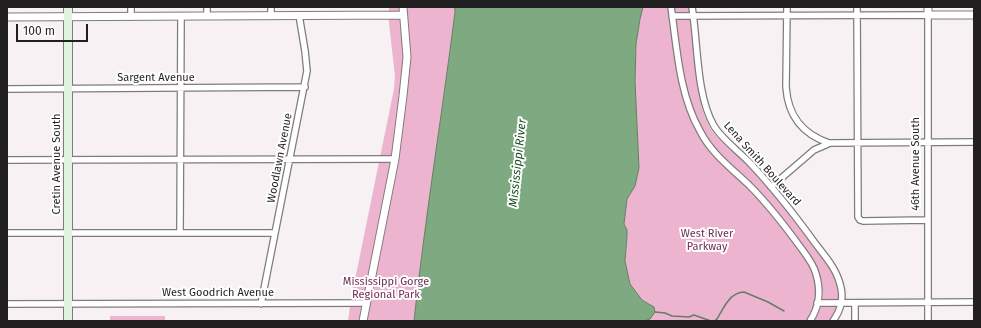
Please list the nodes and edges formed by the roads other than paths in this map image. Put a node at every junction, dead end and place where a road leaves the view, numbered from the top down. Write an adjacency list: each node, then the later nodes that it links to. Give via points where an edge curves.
1 (68, 7): 24 (main road, Cretin Avenue South)
2 (131, 7): 17 (street)
3 (207, 7): 19 (street)
4 (271, 7): 11 (street)
5 (403, 7): 13 (street)
6 (671, 7): 20 (street)
7 (692, 7): 21 (street, Lena Smith Boulevard)
8 (787, 7): 14 (street)
9 (857, 7): 22 (street)
10 (928, 7): 15 (street, 46th Avenue South)
11 (271, 15): 12 (street); 19 (street)
12 (299, 15): 13 (street); 25 (street, Woodlawn Avenue, via 307,66)
13 (403, 15): 34 (street, via 407,57)
14 (787, 15): 21 (street); 22 (street); 32 (street, via 786,87 790,108 809,134)
15 (928, 15): 16 (street); 22 (street); 30 (street, 46th Avenue South)
16 (974, 15)
17 (131, 16): 18 (street); 24 (street)
18 (181, 16): 19 (street); 27 (street)
19 (207, 16)
20 (672, 16): 21 (street); 46 (street, via 682,81 699,131 708,145 776,214 805,254 816,273)
21 (694, 16): 38 (street, Lena Smith Boulevard, via 702,93 709,115 721,135)
22 (857, 16): 29 (street)
23 (7, 17): 24 (street)
24 (68, 17): 26 (main road, Cretin Avenue South)
25 (305, 87): 27 (street, Sargent Avenue); 33 (street, Woodlawn Avenue)
26 (68, 88): 27 (street, Sargent Avenue); 28 (street, Sargent Avenue); 36 (main road, Cretin Avenue South)
27 (181, 88): 37 (street)
28 (7, 89)
29 (857, 142): 30 (street); 32 (street); 39 (street, via 859,218 863,221)
30 (928, 142): 31 (street); 39 (street, 46th Avenue South)
31 (974, 142)
32 (830, 143): 38 (street, via 814,150)
33 (290, 159): 34 (street); 37 (street); 43 (street, Woodlawn Avenue)
34 (395, 159): 45 (street)
35 (7, 160): 36 (street)
36 (68, 160): 37 (street); 41 (main road, Cretin Avenue South)
37 (180, 160): 42 (street)
38 (771, 187): 47 (street, Lena Smith Boulevard, via 831,265 840,284)
39 (927, 220): 49 (street, 46th Avenue South)
40 (7, 232): 41 (street)
41 (68, 232): 42 (street); 51 (main road, Cretin Avenue South)
42 (180, 233): 43 (street)
43 (275, 233): 52 (street, Woodlawn Avenue)
44 (974, 302): 49 (street)
45 (367, 303): 52 (street, West Goodrich Avenue); 54 (street)
46 (817, 303): 47 (street); 55 (street)
47 (841, 303): 48 (street); 56 (street, Lena Smith Boulevard)
48 (855, 303): 49 (street); 57 (street)
49 (928, 303): 58 (street, 46th Avenue South)
50 (7, 304): 51 (street, West Goodrich Avenue)
51 (68, 304): 52 (street, West Goodrich Avenue); 53 (main road, Cretin Avenue South)
52 (261, 304)
53 (68, 321)
54 (363, 321)
55 (810, 321)
56 (833, 321)
57 (855, 321)
58 (928, 321)

